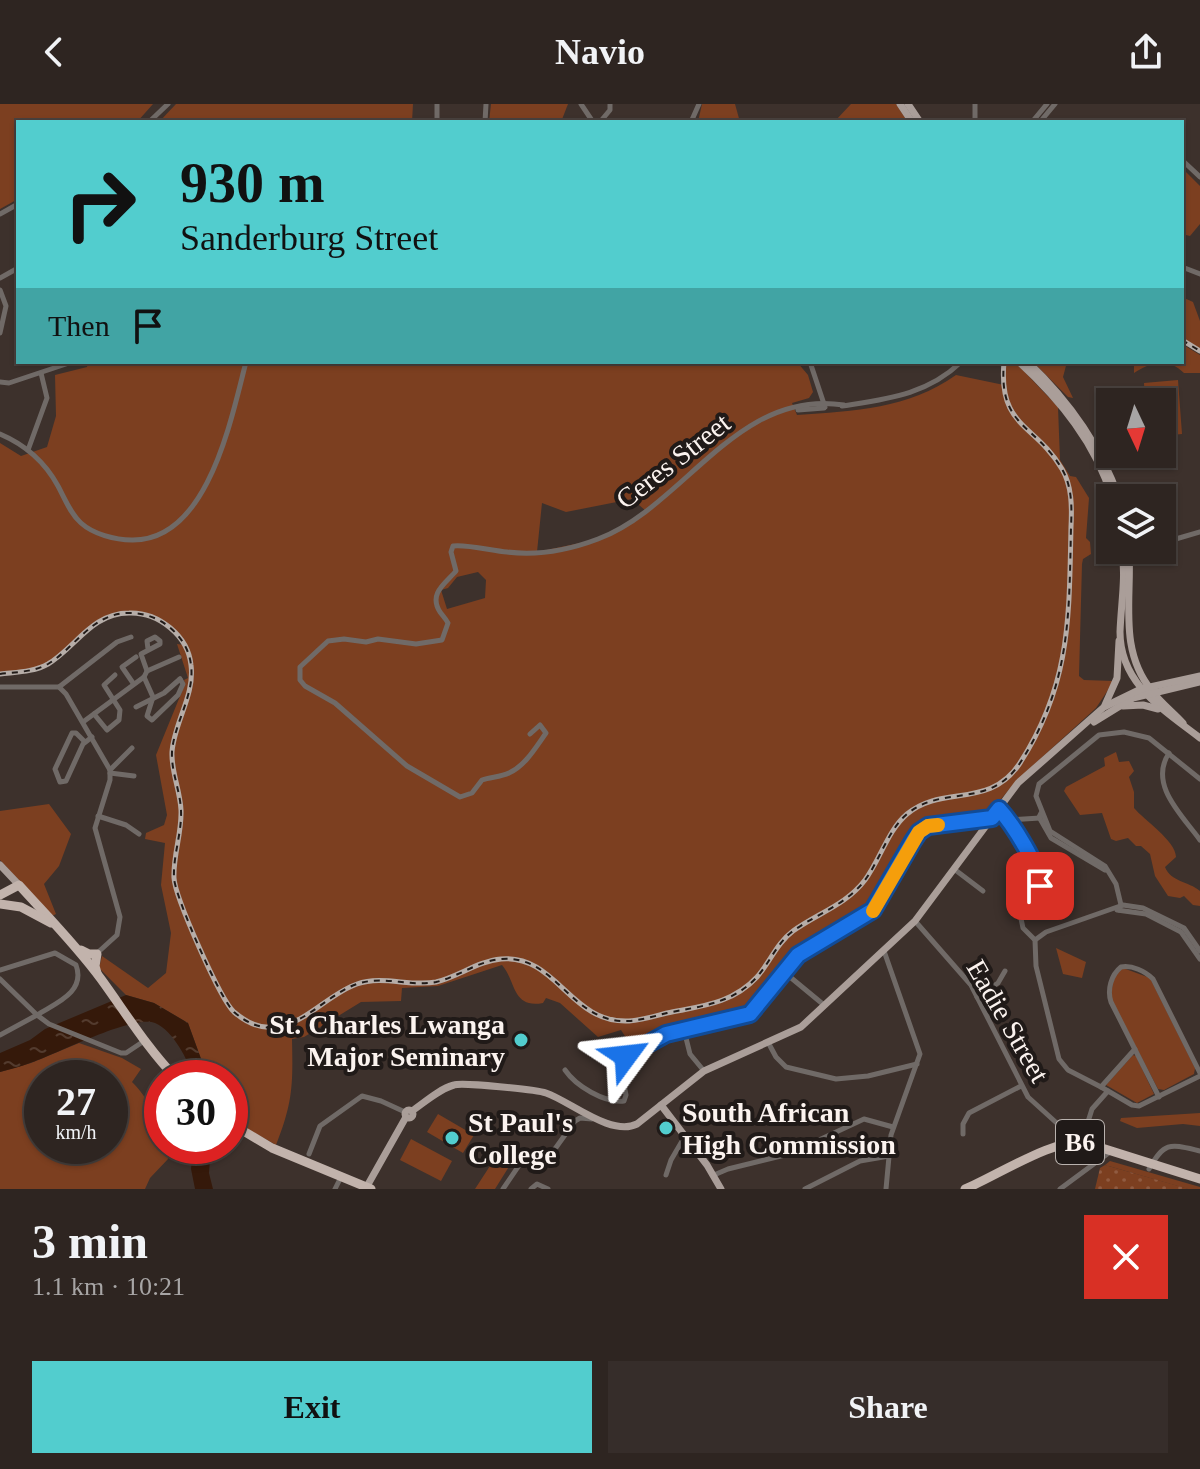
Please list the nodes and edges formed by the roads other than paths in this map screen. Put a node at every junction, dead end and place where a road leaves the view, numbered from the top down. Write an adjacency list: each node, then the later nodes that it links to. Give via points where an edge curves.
1 (168, 104): 4 (street)
2 (1047, 104): 5 (street)
3 (1055, 104): 6 (street)
4 (151, 120)
5 (1034, 120)
6 (1042, 120)
7 (1184, 162): 8 (street)
8 (1200, 177)
9 (0, 290): 10 (street, via 6,306)
10 (0, 333)
11 (66, 364): 17 (street)
12 (245, 364): 23 (street, via 226,439 204,487 184,519 155,537 122,540 83,525)
13 (811, 364): 19 (street)
14 (959, 364): 20 (street, Ceres Street, via 940,379 893,399)
15 (1021, 364): 24 (main road, via 1073,420)
16 (1030, 364): 25 (main road, via 1089,433)
17 (41, 373): 18 (street); 23 (street, via 47,398)
18 (0, 382)
19 (824, 402): 20 (street, Ceres Street); 20 (street, Ceres Street); 21 (street, Ceres Street); 21 (street, Ceres Street)
20 (844, 405)
21 (793, 409): 50 (street, Ceres Street, via 736,435 647,511 610,534 550,552 452,546 456,571 436,595 448,623 442,640 328,641 301,665 305,686 342,709 407,766 460,797 472,793 482,780 516,768 546,730 540,725)
22 (0, 434): 23 (street)
23 (28, 450)
24 (1107, 484)
25 (1113, 484)
26 (1200, 532): 27 (street)
27 (1176, 539)
28 (1126, 564): 30 (main road)
29 (1127, 564): 42 (main road, via 1128,639)
30 (1121, 636): 42 (main road, via 1126,659); 47 (main road, via 1116,684)
31 (131, 637): 41 (street)
32 (148, 649): 35 (street, via 141,654)
33 (136, 657): 38 (street, via 122,667)
34 (179, 657): 35 (street)
35 (146, 674): 38 (street); 43 (street)
36 (115, 675): 44 (street, via 104,685)
37 (1200, 679): 39 (main road); 42 (main road)
38 (133, 683): 44 (street)
39 (1183, 686): 42 (main road); 46 (main road, via 1168,697)
40 (0, 687): 41 (street)
41 (59, 687): 49 (street)
42 (1147, 691): 46 (main road); 47 (main road)
43 (153, 697): 43 (street, via 180,679 183,684 152,720 147,712); 45 (street)
44 (114, 698): 48 (street); 48 (street, via 120,717 108,729)
45 (136, 707)
46 (1164, 709): 47 (main road, via 1136,705); 52 (main road)
47 (1106, 710): 59 (main road, via 1018,783)
48 (94, 714): 49 (street)
49 (83, 722): 51 (street)
50 (530, 734)
51 (92, 737): 53 (street); 56 (street)
52 (1200, 738)
53 (85, 742): 53 (street, via 66,781 60,782 55,769 72,733)
54 (132, 748): 56 (street)
55 (1169, 753): 58 (street); 61 (street, via 1138,734 1099,735 1039,784 1035,794); 65 (street, via 1162,766 1165,789)
56 (110, 772): 57 (street); 60 (street)
57 (134, 776)
58 (1200, 779)
59 (999, 809): 62 (main road); 63 (street)
60 (98, 816): 64 (street); 79 (street, via 95,831 120,917 117,935)
61 (1042, 816): 63 (street); 72 (street, via 1054,840 1110,871)
62 (992, 818): 67 (main road); 84 (street, via 923,828 873,910 806,949)
63 (1008, 820): 75 (street, via 1040,878 1040,886 1020,911 1024,929)
64 (139, 834)
65 (1200, 840)
66 (0, 867): 68 (main road)
67 (954, 869): 69 (street); 73 (main road)
68 (18, 886): 70 (highway); 74 (highway)
69 (983, 891)
70 (0, 895)
71 (0, 904): 74 (highway, via 25,908)
72 (1117, 908): 75 (street); 78 (street, via 1143,908 1184,928); 80 (street, via 1146,914 1181,932)
73 (915, 921): 77 (main road); 87 (street, Eadie Street)
74 (55, 926): 76 (highway)
75 (1035, 940): 101 (street, via 1037,971 1060,1062)
76 (75, 946): 79 (highway); 81 (highway)
77 (884, 951): 88 (main road); 96 (street, via 920,1051)
78 (1200, 951)
79 (97, 954): 81 (street); 86 (highway)
80 (1200, 959)
81 (87, 961): 86 (highway)
82 (0, 970): 89 (street, via 55,953 76,965 74,990)
83 (1005, 971): 87 (street)
84 (784, 972): 88 (street); 90 (street, via 750,1014)
85 (0, 979): 89 (street)
86 (101, 979): 92 (highway)
87 (977, 997): 100 (street, Eadie Street)
88 (825, 1006): 93 (main road, via 796,1031)
89 (37, 1015): 91 (street); 92 (street, via 121,1053)
90 (684, 1030): 97 (street, via 626,1056 621,1068 624,1101 593,1092); 98 (street, via 690,1054)
91 (0, 1035)
92 (145, 1040): 95 (highway)
93 (769, 1044): 96 (street, via 786,1067 836,1079); 98 (main road)
94 (1135, 1049): 99 (street, via 1109,996 1114,974 1126,966 1153,979); 101 (street); 102 (street)
95 (161, 1060)
96 (917, 1064): 106 (street)
97 (565, 1070)
98 (704, 1071): 103 (main road)
99 (1200, 1074): 102 (street)
100 (1021, 1086): 107 (street, via 969,1113); 110 (street, Eadie Street)
101 (1104, 1089): 102 (street, via 1134,1106); 110 (street, via 1087,1125)
102 (1159, 1097)
103 (661, 1105): 105 (main road, via 632,1126); 108 (main road)
104 (408, 1113): 105 (main road, via 450,1086 472,1083 540,1091); 112 (street, via 362,1096 320,1126); 120 (main road)
105 (596, 1118): 121 (street, via 575,1121 547,1160 531,1152 526,1155)
106 (893, 1127): 114 (street); 117 (street, via 864,1119 789,1154)
107 (963, 1134)
108 (685, 1135): 116 (street); 117 (main road)
109 (248, 1138): 118 (highway)
110 (1072, 1141): 113 (highway, B6); 127 (highway, B6); 128 (highway, B6)
111 (1200, 1151): 115 (street, via 1167,1146)
112 (309, 1154)
113 (1107, 1154): 115 (highway, B6); 129 (street)
114 (889, 1156): 125 (street, via 860,1161); 126 (street)
115 (1150, 1168): 119 (highway, B6)
116 (666, 1175)
117 (714, 1175): 124 (main road)
118 (338, 1182): 120 (highway)
119 (1200, 1182)
120 (366, 1189)
121 (503, 1189)
122 (531, 1189): 123 (street, via 537,1184)
123 (548, 1189)
124 (721, 1189)
125 (805, 1189)
126 (886, 1189)
127 (965, 1189)
128 (978, 1189)
129 (1060, 1189)

